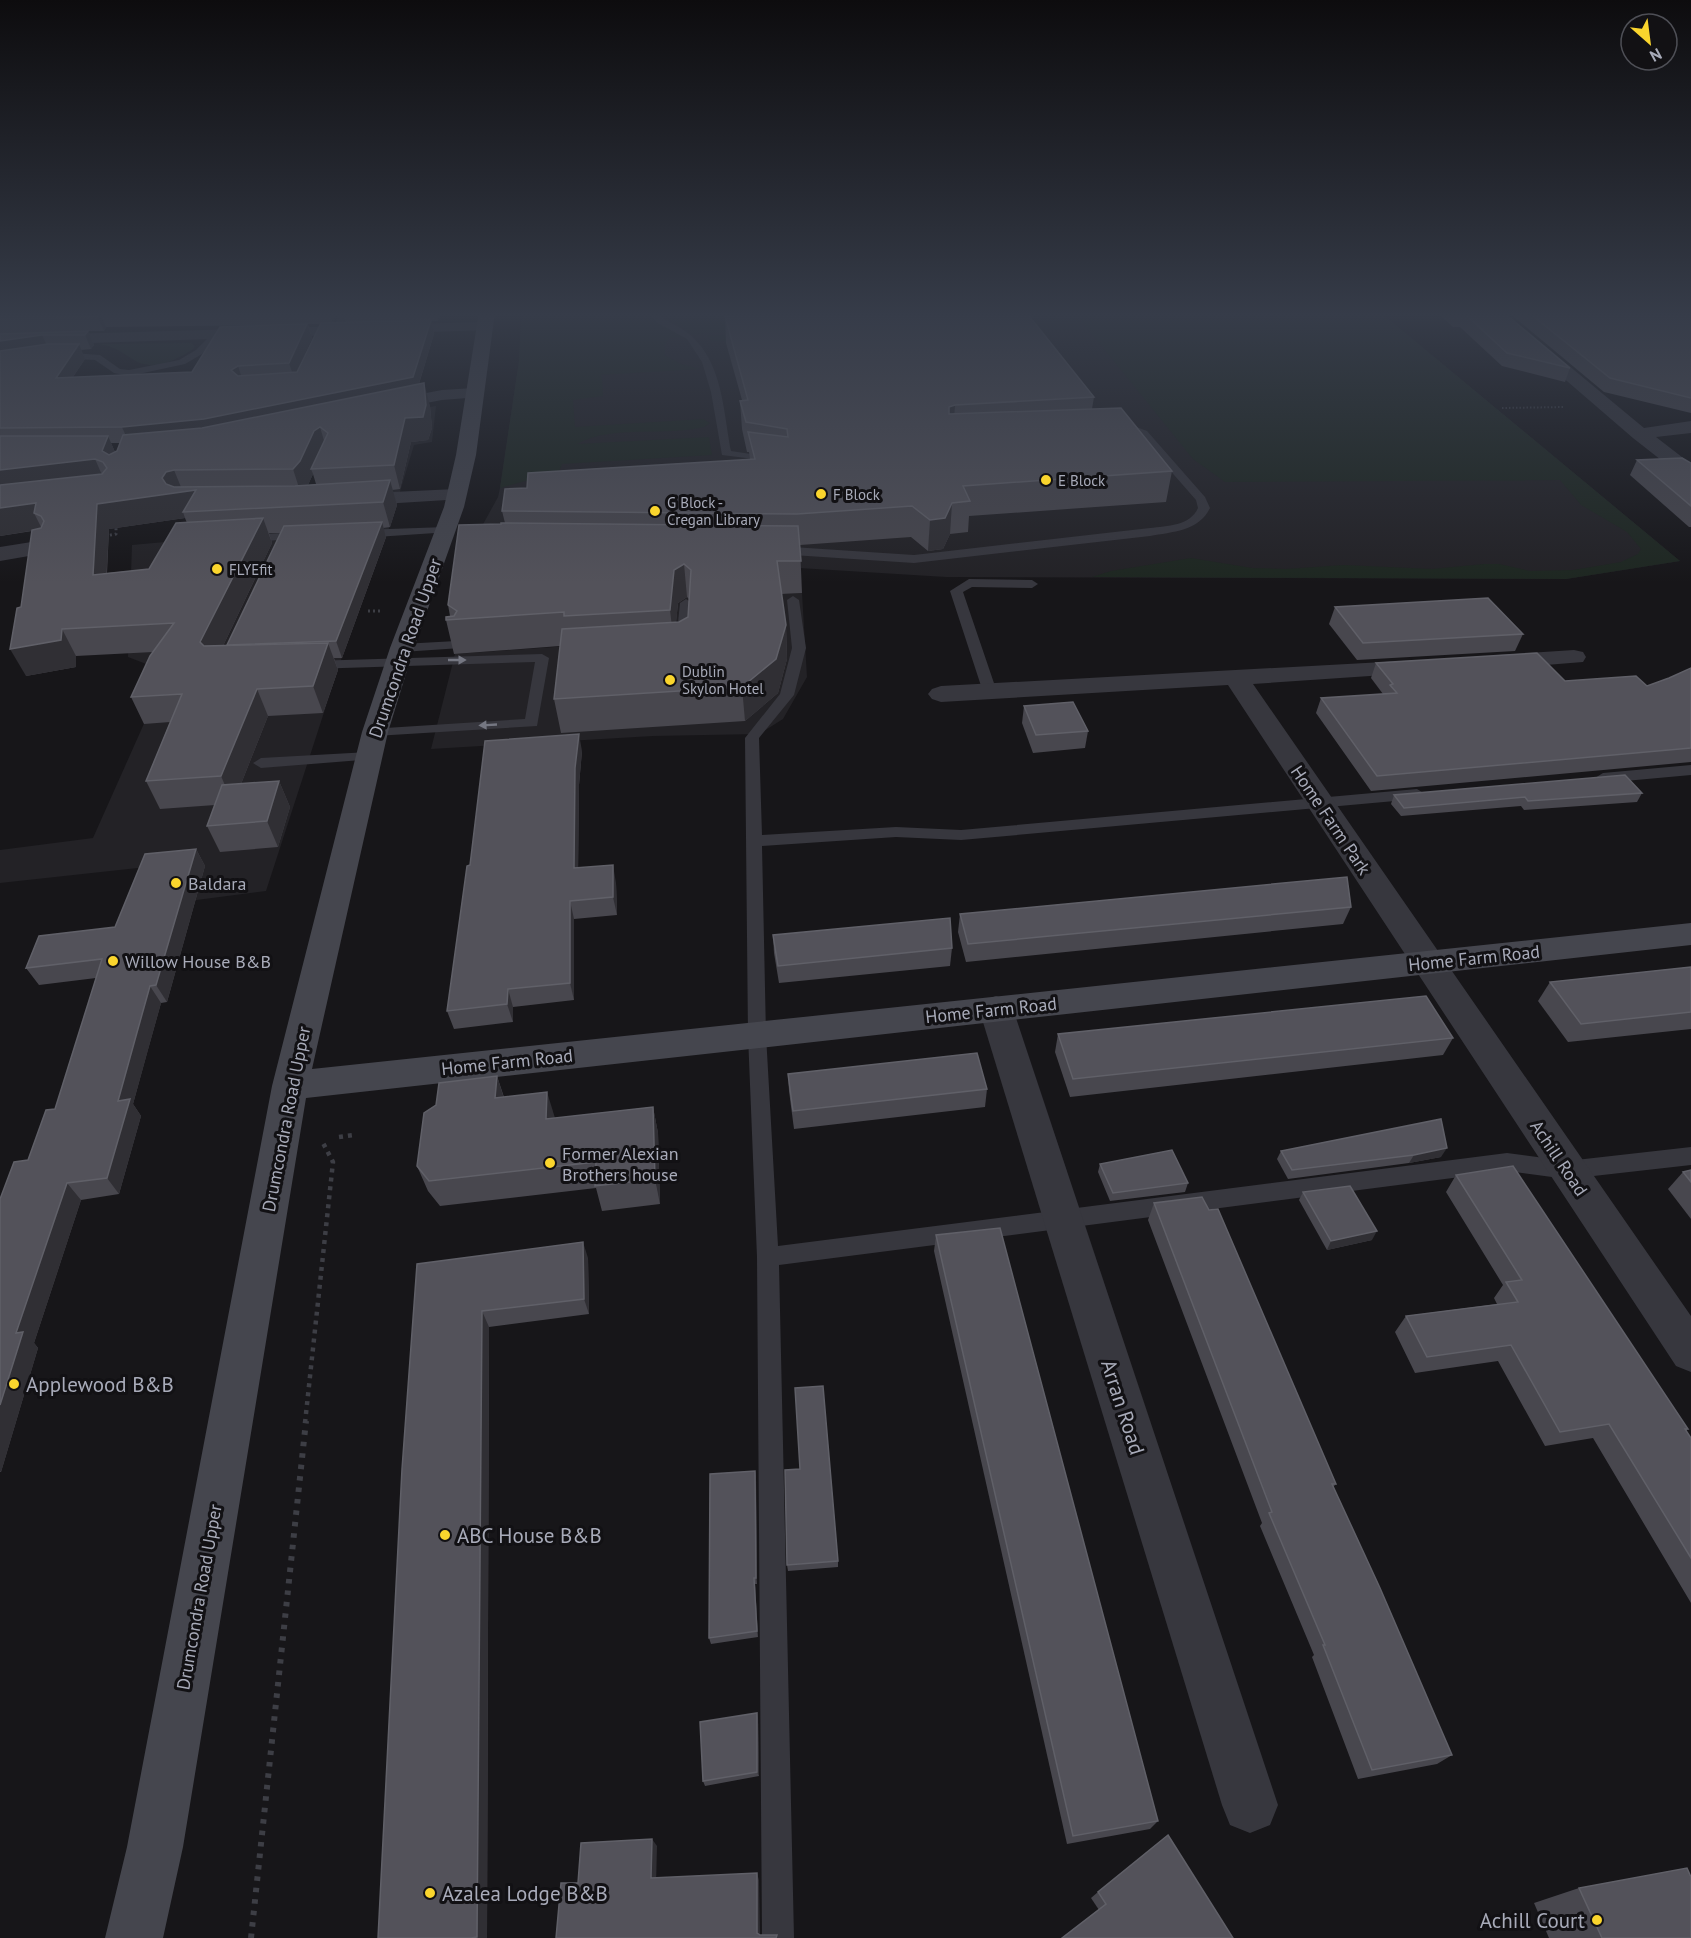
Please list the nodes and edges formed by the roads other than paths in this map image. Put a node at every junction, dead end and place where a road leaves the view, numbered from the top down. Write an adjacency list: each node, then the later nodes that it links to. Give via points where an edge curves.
1 (404, 402): 5 (street)
2 (473, 402): 11 (main road, Drumcondra Road Upper)
3 (716, 402): 9 (lane, via 726,453)
4 (1602, 402): 8 (street)
5 (371, 409)
6 (1106, 421): 18 (lane, via 1134,428 1152,442 1201,498 1204,508 1198,519 1150,532 914,559)
7 (1691, 426): 8 (street)
8 (1640, 434): 10 (street)
9 (784, 463)
10 (1691, 474)
11 (456, 495): 12 (street); 16 (main road, Drumcondra Road Upper)
12 (334, 501)
13 (352, 535): 16 (lane)
14 (228, 540): 15 (lane)
15 (286, 540)
16 (447, 542): 25 (main road, Drumcondra Road Upper)
17 (44, 547): 19 (street)
18 (764, 550)
19 (0, 554)
20 (1032, 584): 29 (lane, via 969,583 956,591)
21 (793, 600): 37 (lane, via 798,648 787,695 752,738)
22 (686, 603): 24 (lane, via 682,650)
23 (456, 645): 25 (lane)
24 (671, 651)
25 (400, 655): 27 (lane); 31 (main road, Drumcondra Road Upper); 31 (lane, one-way to 31, via 548,658 532,723)
26 (1574, 657): 28 (street)
27 (302, 665)
28 (1236, 678): 29 (street); 36 (street, Home Farm Park)
29 (990, 692): 30 (street)
30 (941, 694)
31 (372, 744): 32 (lane); 42 (main road, Drumcondra Road Upper)
32 (261, 763)
33 (1691, 770): 34 (lane)
34 (1585, 779)
35 (1432, 792): 36 (lane)
36 (1319, 802): 37 (lane, via 961,835 896,832); 39 (street, Home Farm Park)
37 (755, 841): 41 (lane)
38 (1691, 934): 39 (main road, Home Farm Road)
39 (1427, 963): 40 (main road, Home Farm Road); 44 (street, Achill Road)
40 (996, 1009): 41 (main road, Home Farm Road); 45 (street, Arran Road)
41 (757, 1035): 42 (main road, Home Farm Road); 46 (lane)
42 (290, 1086): 49 (main road, Drumcondra Road Upper, via 155,1847)
43 (1691, 1156): 44 (lane)
44 (1567, 1170): 45 (lane, via 1507,1162); 47 (street, Achill Road)
45 (1063, 1221): 46 (lane); 48 (street, Arran Road)
46 (768, 1257): 50 (lane)
47 (1691, 1352)
48 (1250, 1805)
49 (134, 1938)
50 (778, 1938)

